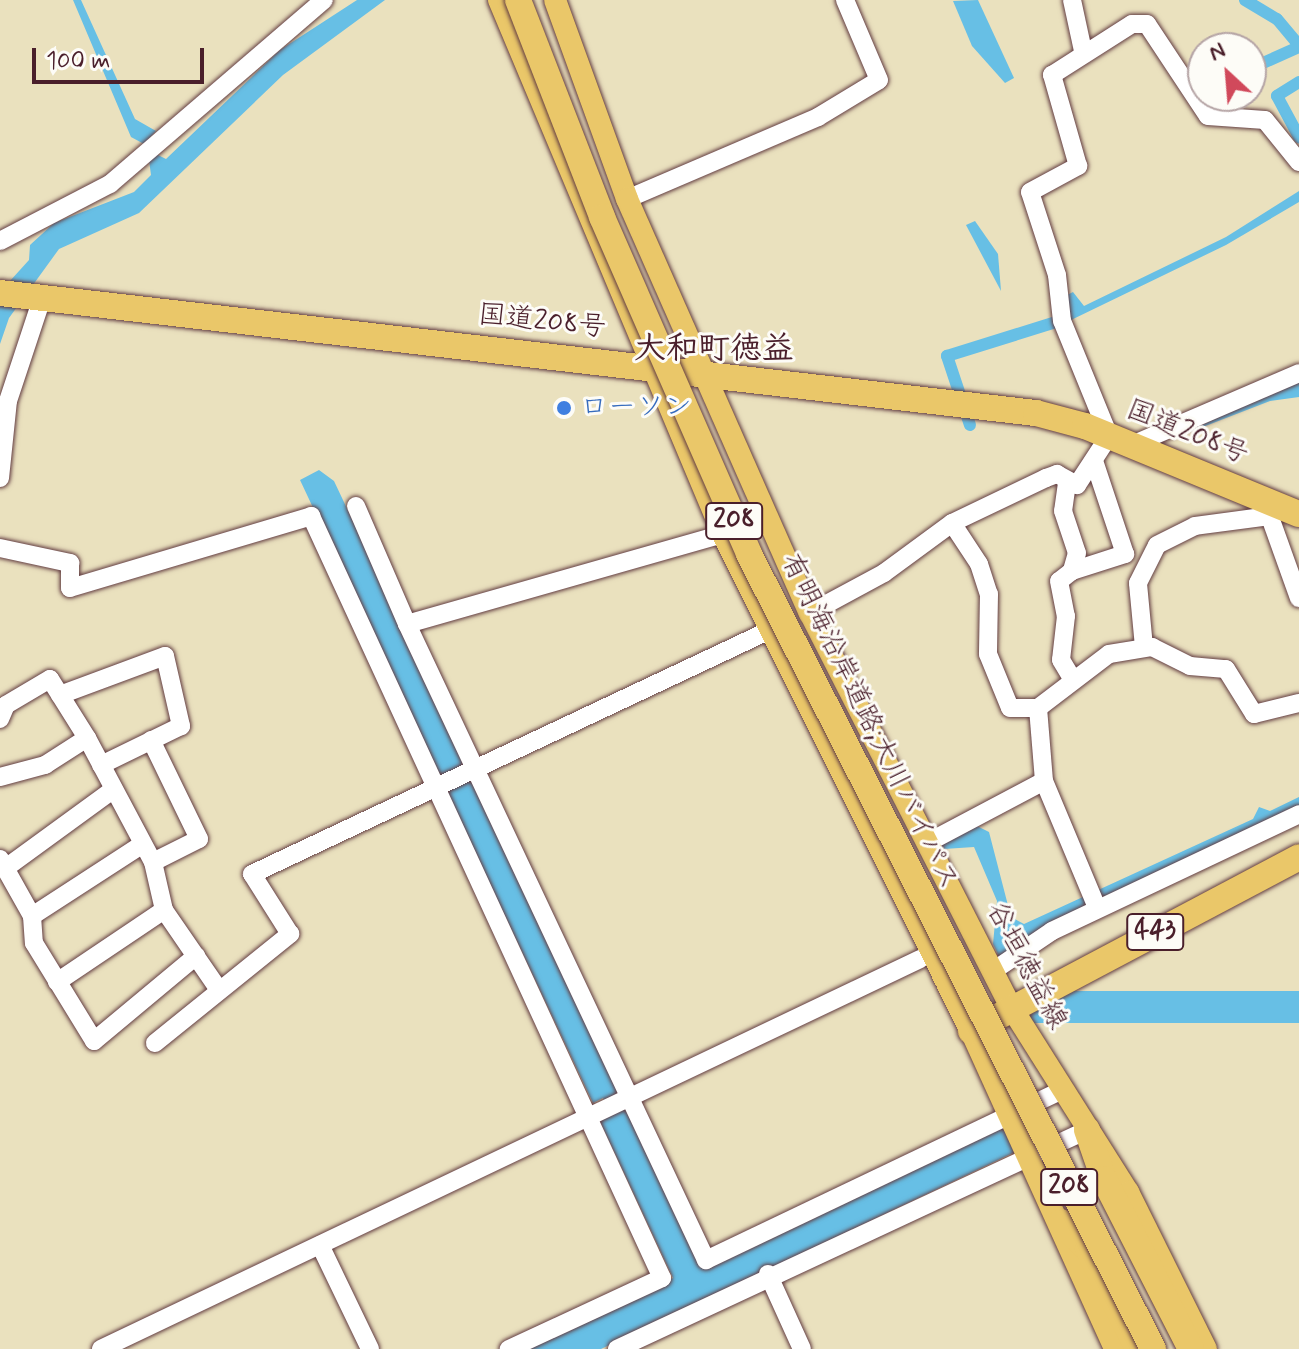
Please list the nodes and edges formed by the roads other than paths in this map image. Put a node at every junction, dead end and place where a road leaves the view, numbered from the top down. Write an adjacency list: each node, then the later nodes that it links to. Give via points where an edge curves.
1 (324, 0): 10 (street, via 110,184)
2 (555, 0): 9 (main road, 谷垣徳益線)
3 (845, 0): 9 (street, via 879,80 818,117)
4 (1072, 0): 6 (street)
5 (507, 4): 8 (main road); 63 (highway, 有明海沿岸道路;大川バイパス / 208, bridge, via 749,554)
6 (1083, 51): 7 (street, via 1132,24 1147,24 1208,116 1265,120); 16 (street, via 1052,75 1078,166 1030,192 1057,275 1062,321)
7 (1299, 162)
8 (574, 189): 9 (main road); 13 (main road)
9 (627, 199): 15 (main road, 谷垣徳益線)
10 (0, 241)
11 (0, 293): 12 (highway, 国道208号)
12 (41, 301): 13 (highway, 国道208号); 18 (street, via 8,401)
13 (647, 365): 15 (highway, 国道208号); 25 (main road)
14 (1299, 373): 16 (street)
15 (703, 376): 16 (highway, 国道208号, via 1036,413); 24 (main road, 谷垣徳益線)
16 (1120, 440): 17 (street); 21 (highway, 国道208号)
17 (1095, 464): 19 (street, via 1077,485); 27 (street)
18 (0, 478)
19 (1067, 483): 23 (street, via 1057,474); 29 (street, via 1063,511 1077,553)
20 (356, 506): 32 (street)
21 (1267, 508): 22 (highway, 国道208号); 28 (street, via 1171,534); 30 (street)
22 (1299, 514)
23 (952, 523): 31 (street, via 884,573); 38 (street, via 989,594 988,654 1001,697 1010,708)
24 (770, 526): 25 (main road); 31 (main road, 谷垣徳益線)
25 (723, 534): 32 (street); 33 (main road)
26 (0, 548): 46 (street, via 70,563 70,588 311,516)
27 (1125, 554): 28 (street); 29 (street)
28 (1148, 557): 34 (street, via 1138,583)
29 (1072, 571): 35 (street, via 1059,581 1066,616 1061,660)
30 (1299, 598)
31 (810, 613): 33 (main road); 49 (main road, 谷垣徳益線)
32 (407, 624): 43 (street)
33 (768, 631): 43 (street); 63 (main road)
34 (1144, 647): 35 (street, via 1109,654); 37 (street, via 1190,666 1226,669 1254,714)
35 (1072, 678): 38 (street)
36 (60, 695): 39 (street, via 50,679 6,705); 40 (street); 41 (street, via 165,656 181,726)
37 (1299, 703)
38 (1038, 708): 45 (street)
39 (0, 719)
40 (87, 738): 42 (street); 44 (street, via 45,765)
41 (151, 740): 42 (street); 52 (street, via 199,839)
42 (101, 765): 47 (street)
43 (477, 766): 46 (street); 66 (street)
44 (0, 777)
45 (1044, 781): 49 (street); 54 (street)
46 (437, 786): 61 (street, via 252,874 290,934); 68 (street)
47 (114, 789): 50 (street); 53 (street)
48 (1299, 814): 54 (street)
49 (927, 843): 59 (main road, 谷垣徳益線)
50 (143, 844): 52 (street); 56 (street)
51 (1299, 857): 62 (highway, 443)
52 (153, 862): 55 (street)
53 (3, 863): 56 (street)
54 (1097, 908): 59 (street)
55 (164, 910): 57 (street); 60 (street)
56 (32, 916): 60 (street, via 34,943)
57 (196, 956): 60 (street, via 94,1041); 61 (street)
58 (920, 959): 66 (street)
59 (993, 971): 62 (main road, 谷垣徳益線)
60 (57, 982)
61 (219, 990): 64 (street)
62 (1011, 1007): 63 (highway, 443); 65 (main road, 谷垣徳益線)
63 (978, 1028): 67 (main road); 81 (highway, 208, bridge)
64 (155, 1043)
65 (1061, 1091): 67 (street); 69 (main road, 谷垣徳益線)
66 (630, 1097): 67 (street, via 706,1260); 68 (street)
67 (1012, 1116): 70 (main road)
68 (587, 1118): 72 (street); 76 (street, via 662,1278)
69 (1087, 1130): 70 (street); 82 (highway, via 1124,1220); 83 (main road, 谷垣徳益線, via 1153,1237)
70 (1030, 1154): 71 (main road); 73 (street)
71 (1061, 1222): 79 (main road); 80 (highway, via 1088,1249)
72 (320, 1245): 74 (street); 75 (street)
73 (768, 1274): 77 (street); 78 (street)
74 (101, 1349)
75 (370, 1349)
76 (509, 1349)
77 (617, 1349)
78 (802, 1349)
79 (1115, 1349)
80 (1138, 1349)
81 (1153, 1349)
82 (1191, 1349)
83 (1206, 1349)

